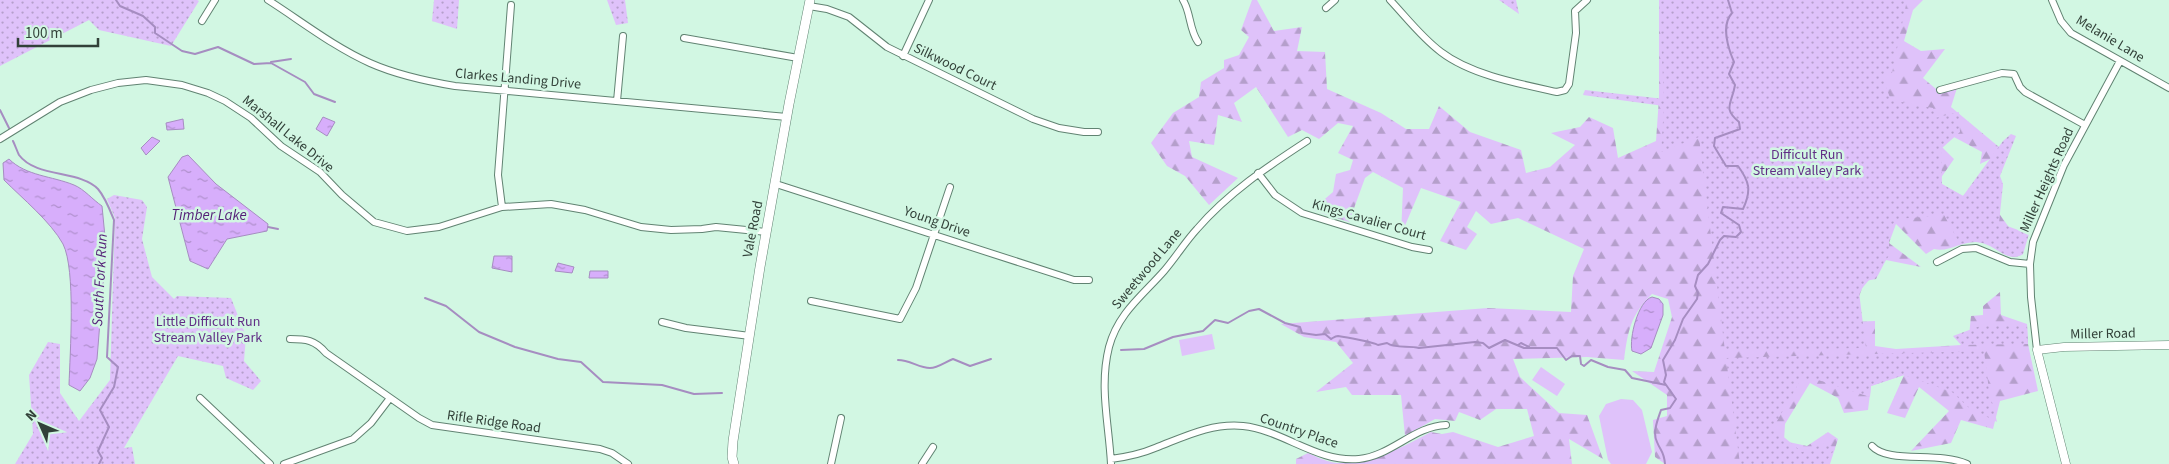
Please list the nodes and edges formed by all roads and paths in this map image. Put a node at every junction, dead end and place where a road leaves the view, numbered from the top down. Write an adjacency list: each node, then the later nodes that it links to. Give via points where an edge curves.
1 (215, 0): 12 (street)
2 (268, 0): 20 (street, Clarkes Landing Drive, via 342,48 375,65 426,81)
3 (929, 0): 16 (street)
4 (1183, 0): 15 (street)
5 (1336, 0): 11 (street)
6 (1390, 0): 7 (street, via 1434,47 1458,63 1486,74 1556,92 1565,90 1569,84 1576,33 1575,11)
7 (1586, 0)
8 (2052, 0): 18 (street, Melanie Lane, via 2061,21 2071,33)
9 (810, 3): 16 (street, Silkwood Court, via 849,17 879,42); 17 (main road, Vale Road)
10 (511, 5): 20 (street)
11 (1326, 8)
12 (202, 21)
13 (623, 36): 22 (street)
14 (684, 38): 17 (street)
15 (1198, 42)
16 (903, 56): 25 (street, Silkwood Court, via 1033,119 1058,128)
17 (798, 58): 23 (main road, Vale Road)
18 (2120, 61): 19 (street, Melanie Lane); 24 (street, Miller Heights Road)
19 (2169, 88)
20 (505, 90): 22 (street, Clarkes Landing Drive); 31 (street, via 498,175)
21 (1940, 90): 24 (street, via 2002,74 2014,74 2025,92)
22 (617, 101): 23 (street, Clarkes Landing Drive)
23 (787, 117): 29 (main road, Vale Road)
24 (2085, 125): 36 (street, Miller Heights Road, via 2035,234)
25 (1098, 132)
26 (0, 139): 31 (street, Marshall Lake Drive, via 60,102 118,83 146,80 208,93 251,118 281,146 320,172 374,222 408,231 439,227)
27 (1306, 141): 28 (street, Sweetwood Lane)
28 (1258, 173): 34 (street, Kings Cavalier Court, via 1276,194 1302,213); 50 (street, Sweetwood Lane, via 1198,228 1164,271 1130,306 1117,327 1109,347 1104,392)
29 (776, 184): 32 (main road, Vale Road); 33 (street, Young Drive)
30 (950, 187): 33 (street)
31 (502, 207): 32 (street, Marshall Lake Drive, via 551,204 671,230 716,227)
32 (766, 232): 40 (main road, Vale Road)
33 (933, 234): 37 (street, Young Drive, via 1074,280); 38 (street, via 916,288 900,318)
34 (1429, 250)
35 (1937, 262): 36 (street, via 1962,249 1976,248 2010,262)
36 (2030, 264): 43 (street, Miller Heights Road)
37 (1089, 280)
38 (811, 301)
39 (662, 322): 40 (street)
40 (750, 336): 54 (main road, Vale Road, via 733,441)
41 (290, 339): 45 (street, Rifle Ridge Road, via 308,339 316,343)
42 (2169, 345): 43 (street, Miller Road)
43 (2037, 350): 58 (street, Miller Heights Road)
44 (200, 398): 51 (street)
45 (390, 398): 52 (street, via 371,423 353,439); 53 (street, Rifle Ridge Road, via 436,426 600,449)
46 (841, 418): 55 (street)
47 (1446, 425): 50 (street, Country Place, via 1432,427 1381,453 1357,459 1327,456 1266,431 1228,426 1190,433)
48 (1872, 446): 57 (street, via 1880,456 1894,460 1948,458)
49 (933, 447): 56 (street)
50 (1111, 462)
51 (270, 464)
52 (284, 464)
53 (628, 464)
54 (734, 464)
55 (831, 464)
56 (922, 464)
57 (1967, 464)
58 (2066, 464)

